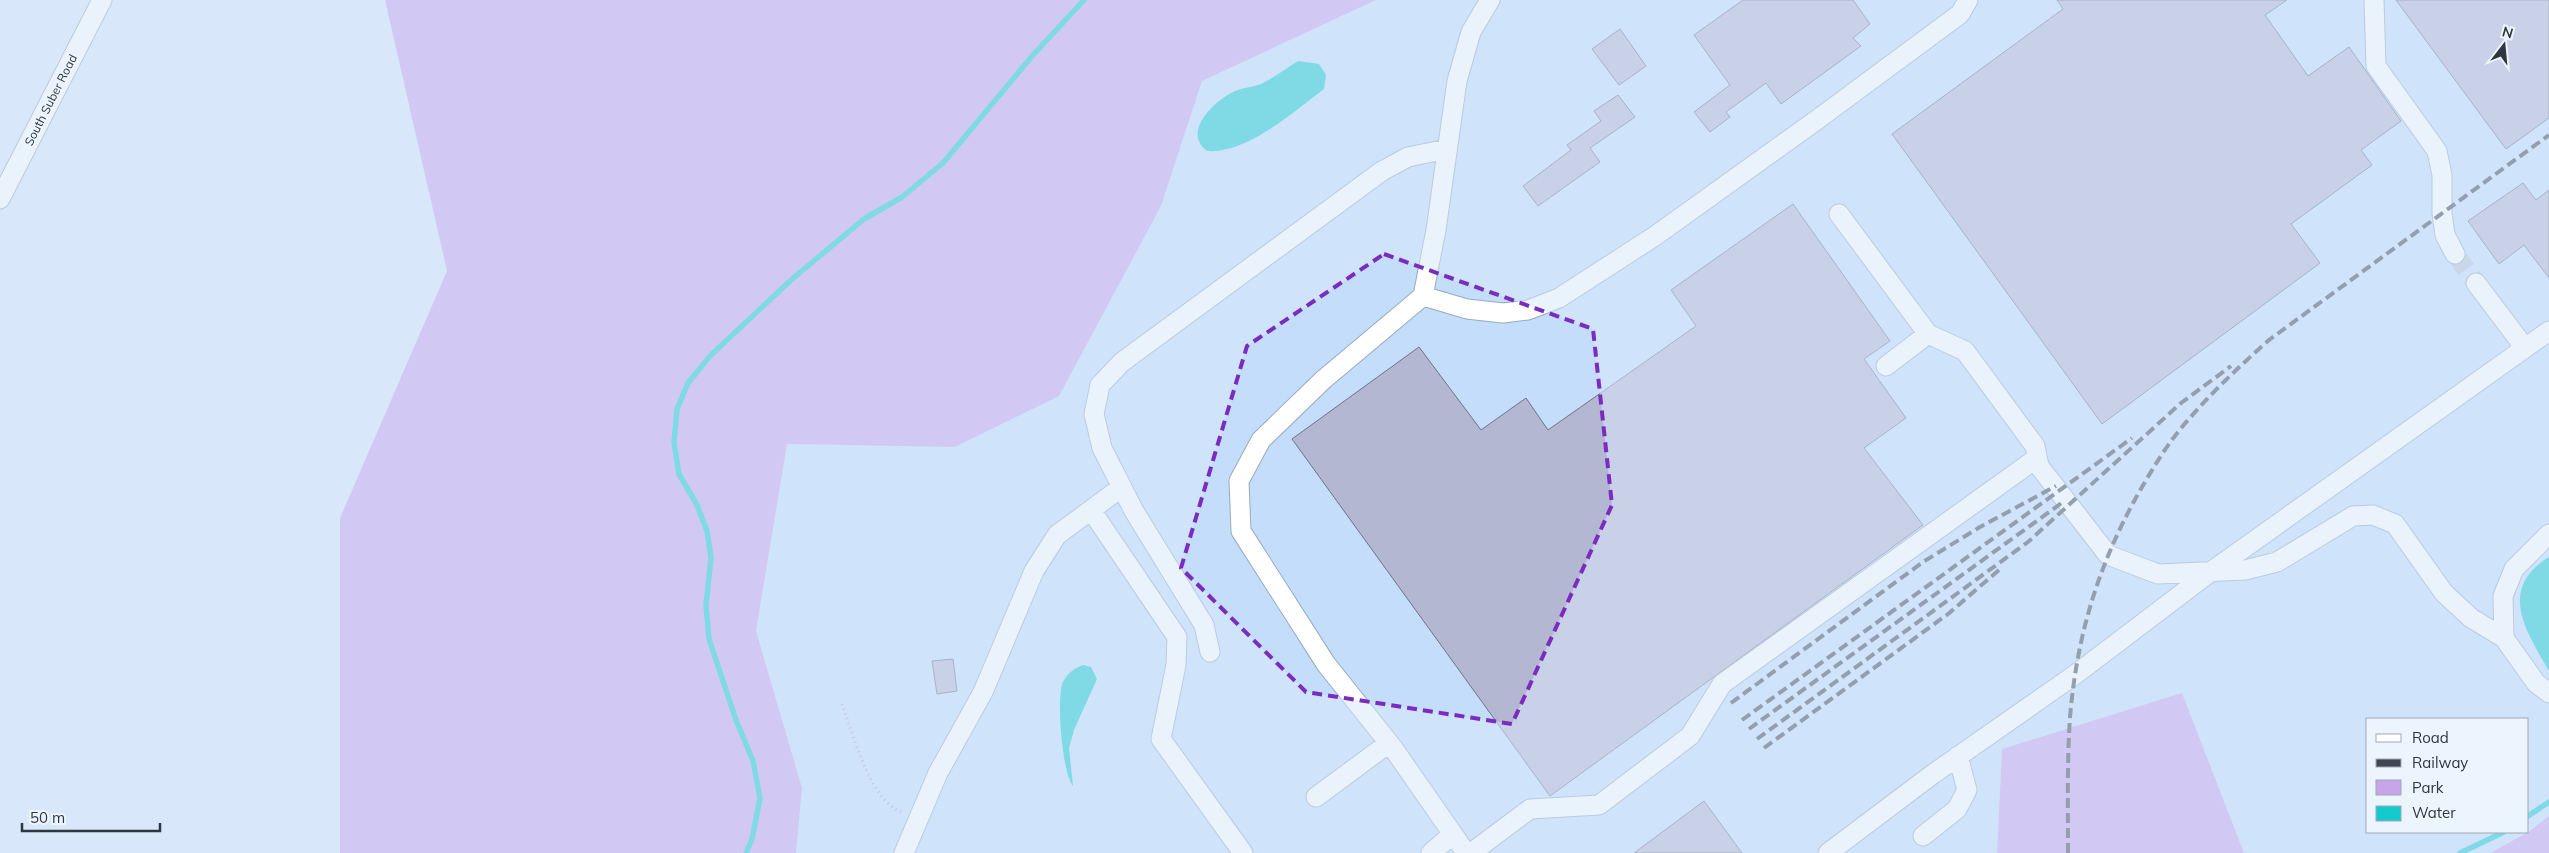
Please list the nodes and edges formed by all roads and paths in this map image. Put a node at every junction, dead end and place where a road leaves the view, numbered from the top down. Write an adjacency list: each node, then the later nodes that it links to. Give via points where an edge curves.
1 (102, 0): 6 (street, South Suber Road)
2 (1490, 0): 5 (street, via 1471,32 1457,81)
3 (1968, 0): 10 (street, via 1960,14 1818,119 1655,236 1559,298 1528,310 1503,313 1467,309)
4 (2374, 0): 8 (street, via 2376,66 2437,151 2442,175 2445,235)
5 (1447, 149): 10 (street); 16 (street, via 1408,157 1382,171 1122,362 1100,385 1094,414 1102,448)
6 (0, 199)
7 (1839, 214): 12 (street)
8 (2455, 254)
9 (2476, 282): 13 (street)
10 (1423, 296): 24 (street, via 1323,380 1261,440 1239,480 1241,531 1326,664)
11 (2549, 331): 13 (street)
12 (1928, 334): 14 (street); 15 (street, via 1965,351 2035,446)
13 (2525, 348): 19 (street)
14 (1886, 366)
15 (2037, 458): 19 (street, via 2039,466 2108,555 2158,574); 34 (street, via 1722,684 1690,736 1599,804 1530,809)
16 (1122, 487): 17 (street); 21 (street, via 1204,625)
17 (1091, 510): 27 (street, via 1057,535 1034,571 984,692 938,773); 31 (street, via 1177,638 1176,665 1161,739)
18 (2549, 534): 20 (street, via 2514,569 2503,596)
19 (2209, 573): 20 (street, via 2245,570 2277,562 2353,516 2373,515 2395,524 2444,593 2471,618); 25 (street, via 2076,674)
20 (2504, 638): 22 (street, via 2536,683)
21 (1210, 652)
22 (2549, 693)
23 (842, 704): 27 (path, via 875,786 898,811)
24 (1389, 744): 26 (street); 28 (street)
25 (1958, 756): 29 (street, via 1967,790 1957,809); 35 (street)
26 (1316, 797)
27 (919, 818): 30 (street)
28 (1453, 834): 32 (street); 33 (street)
29 (1923, 836)
30 (904, 853)
31 (1243, 853)
32 (1431, 853)
33 (1466, 853)
34 (1471, 853)
35 (1828, 853)

